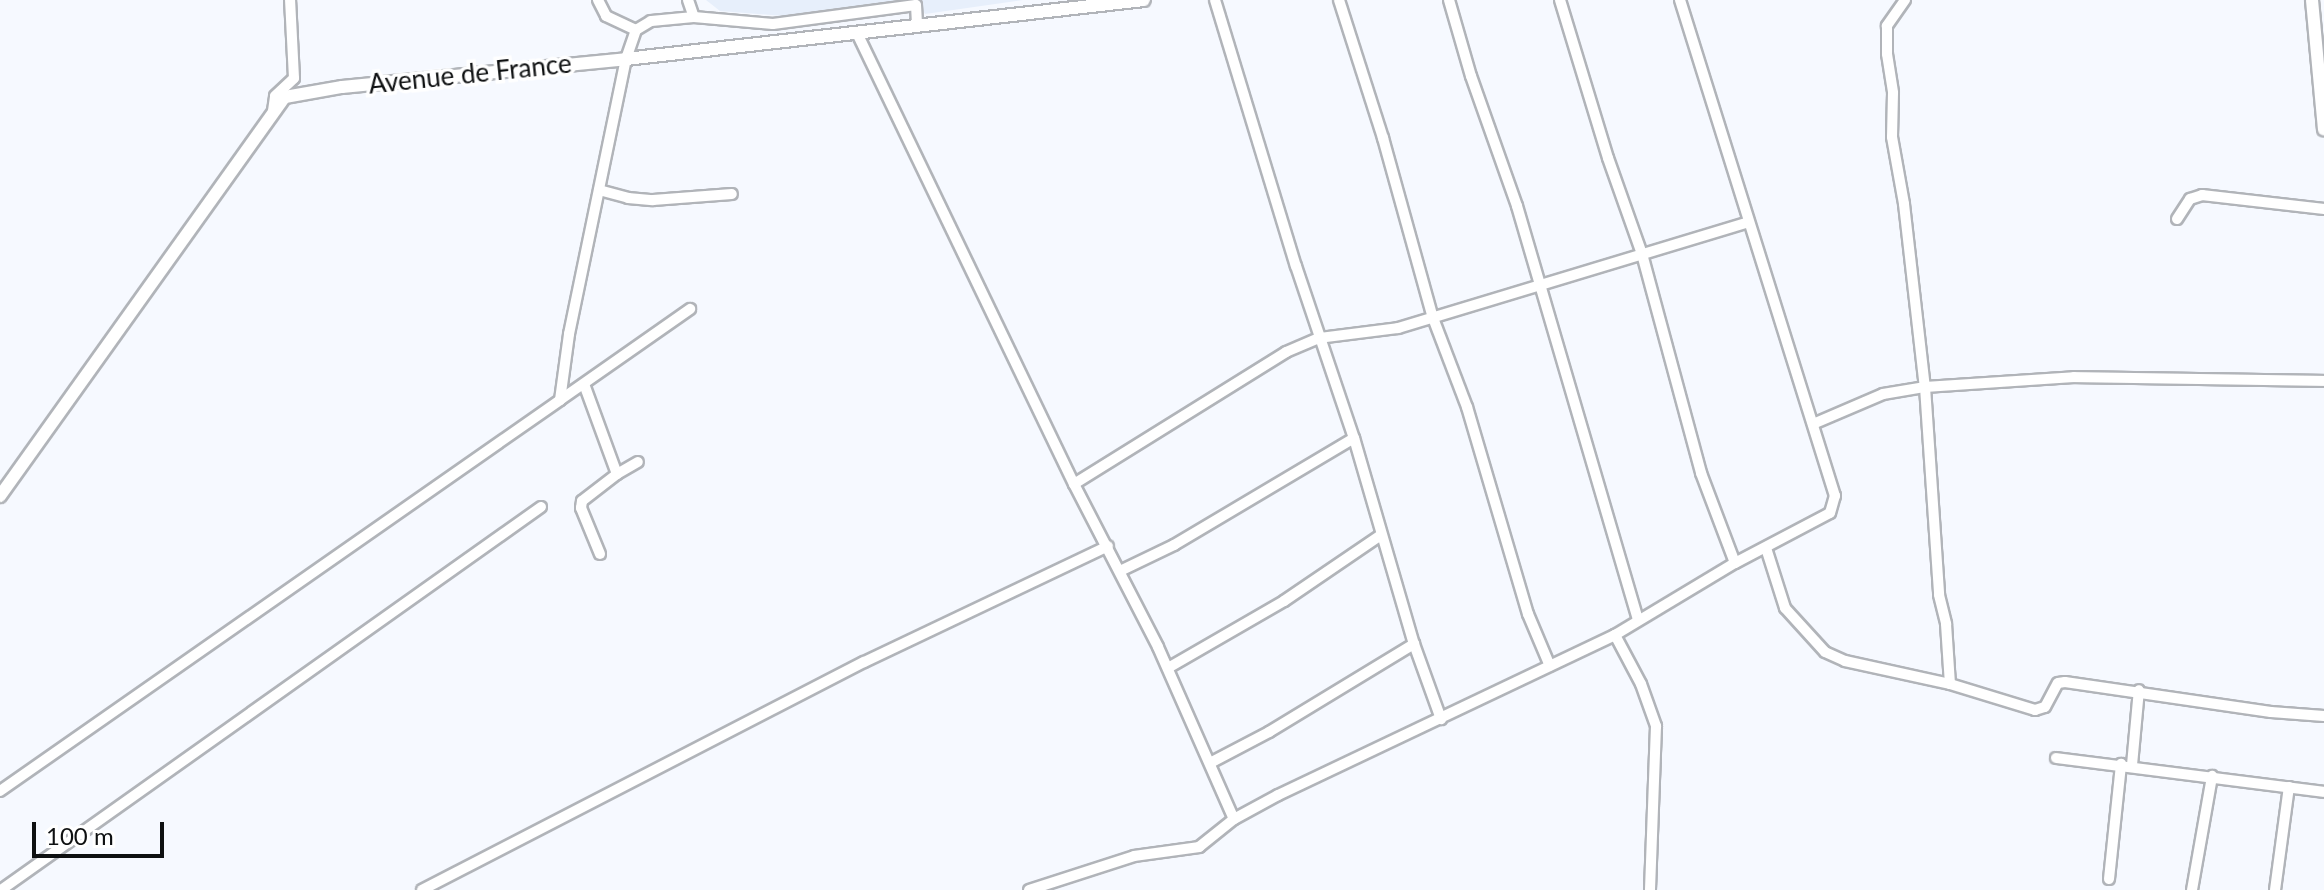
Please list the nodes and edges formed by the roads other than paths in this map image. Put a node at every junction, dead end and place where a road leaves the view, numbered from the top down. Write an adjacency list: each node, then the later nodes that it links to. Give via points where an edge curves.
1 (290, 0): 18 (street, via 294,78 275,96)
2 (598, 0): 14 (street, via 606,16)
3 (688, 0): 12 (street)
4 (1144, 0): 13 (main road, Avenue de France)
5 (1215, 0): 29 (street)
6 (1339, 0): 28 (street)
7 (1449, 0): 26 (street)
8 (1560, 0): 25 (street)
9 (1680, 0): 24 (street)
10 (1905, 0): 32 (street, via 1887,26 1887,54 1892,137)
11 (2312, 0): 17 (main road)
12 (694, 17): 13 (street, via 773,24 916,5); 14 (street, via 651,21)
13 (917, 26): 15 (main road, Avenue de France)
14 (636, 30): 16 (street)
15 (857, 33): 16 (main road, Avenue de France); 38 (street)
16 (626, 59): 18 (main road, Avenue de France, via 293,94); 20 (street)
17 (2321, 64): 19 (main road)
18 (273, 111): 39 (main road, Avenue de France)
19 (2324, 129)
20 (599, 190): 21 (street, via 653,200); 33 (street)
21 (732, 194)
22 (2324, 209): 23 (street, via 2202,195 2190,199)
23 (2177, 219)
24 (1748, 222): 25 (street); 34 (street)
25 (1642, 254): 26 (street); 45 (street, via 1701,473)
26 (1538, 284): 28 (street); 47 (street)
27 (690, 309): 31 (street)
28 (1433, 318): 29 (street); 50 (street, via 1470,413 1524,600)
29 (1319, 338): 35 (street); 38 (street, via 1286,352)
30 (2324, 381): 32 (street, via 2074,377)
31 (584, 384): 33 (street); 37 (street)
32 (1925, 387): 34 (street, via 1883,394); 52 (street)
33 (560, 400): 61 (street)
34 (1813, 424): 43 (street, via 1835,505)
35 (1354, 438): 41 (street); 46 (street, via 1174,545)
36 (638, 462): 37 (street)
37 (617, 474): 44 (street, via 581,504)
38 (1074, 484): 42 (street)
39 (0, 496)
40 (541, 507): 65 (street)
41 (1381, 535): 49 (street); 51 (street, via 1284,601)
42 (1108, 546): 46 (street); 66 (street, via 864,662)
43 (1766, 548): 45 (street); 52 (street, via 1785,608 1825,652)
44 (600, 554)
45 (1735, 563): 47 (street)
46 (1120, 571): 51 (street)
47 (1638, 619): 48 (street)
48 (1615, 635): 50 (street); 68 (street, via 1656,726)
49 (1414, 644): 55 (street); 57 (street)
50 (1550, 666): 55 (street)
51 (1168, 668): 57 (street)
52 (1950, 684): 53 (street, via 2035,710 2045,707 2061,682)
53 (2139, 690): 54 (street); 58 (street)
54 (2324, 716)
55 (1441, 719): 63 (street)
56 (2056, 758): 58 (street)
57 (1210, 763): 63 (street)
58 (2126, 765): 59 (street); 64 (street)
59 (2212, 776): 60 (street); 69 (street)
60 (2289, 787): 62 (street); 70 (street)
61 (0, 791)
62 (2324, 792)
63 (1234, 819): 67 (street, via 1199,847 1134,856)
64 (2109, 879)
65 (1, 890)
66 (422, 890)
67 (1029, 890)
68 (1650, 890)
69 (2192, 890)
70 (2275, 890)

